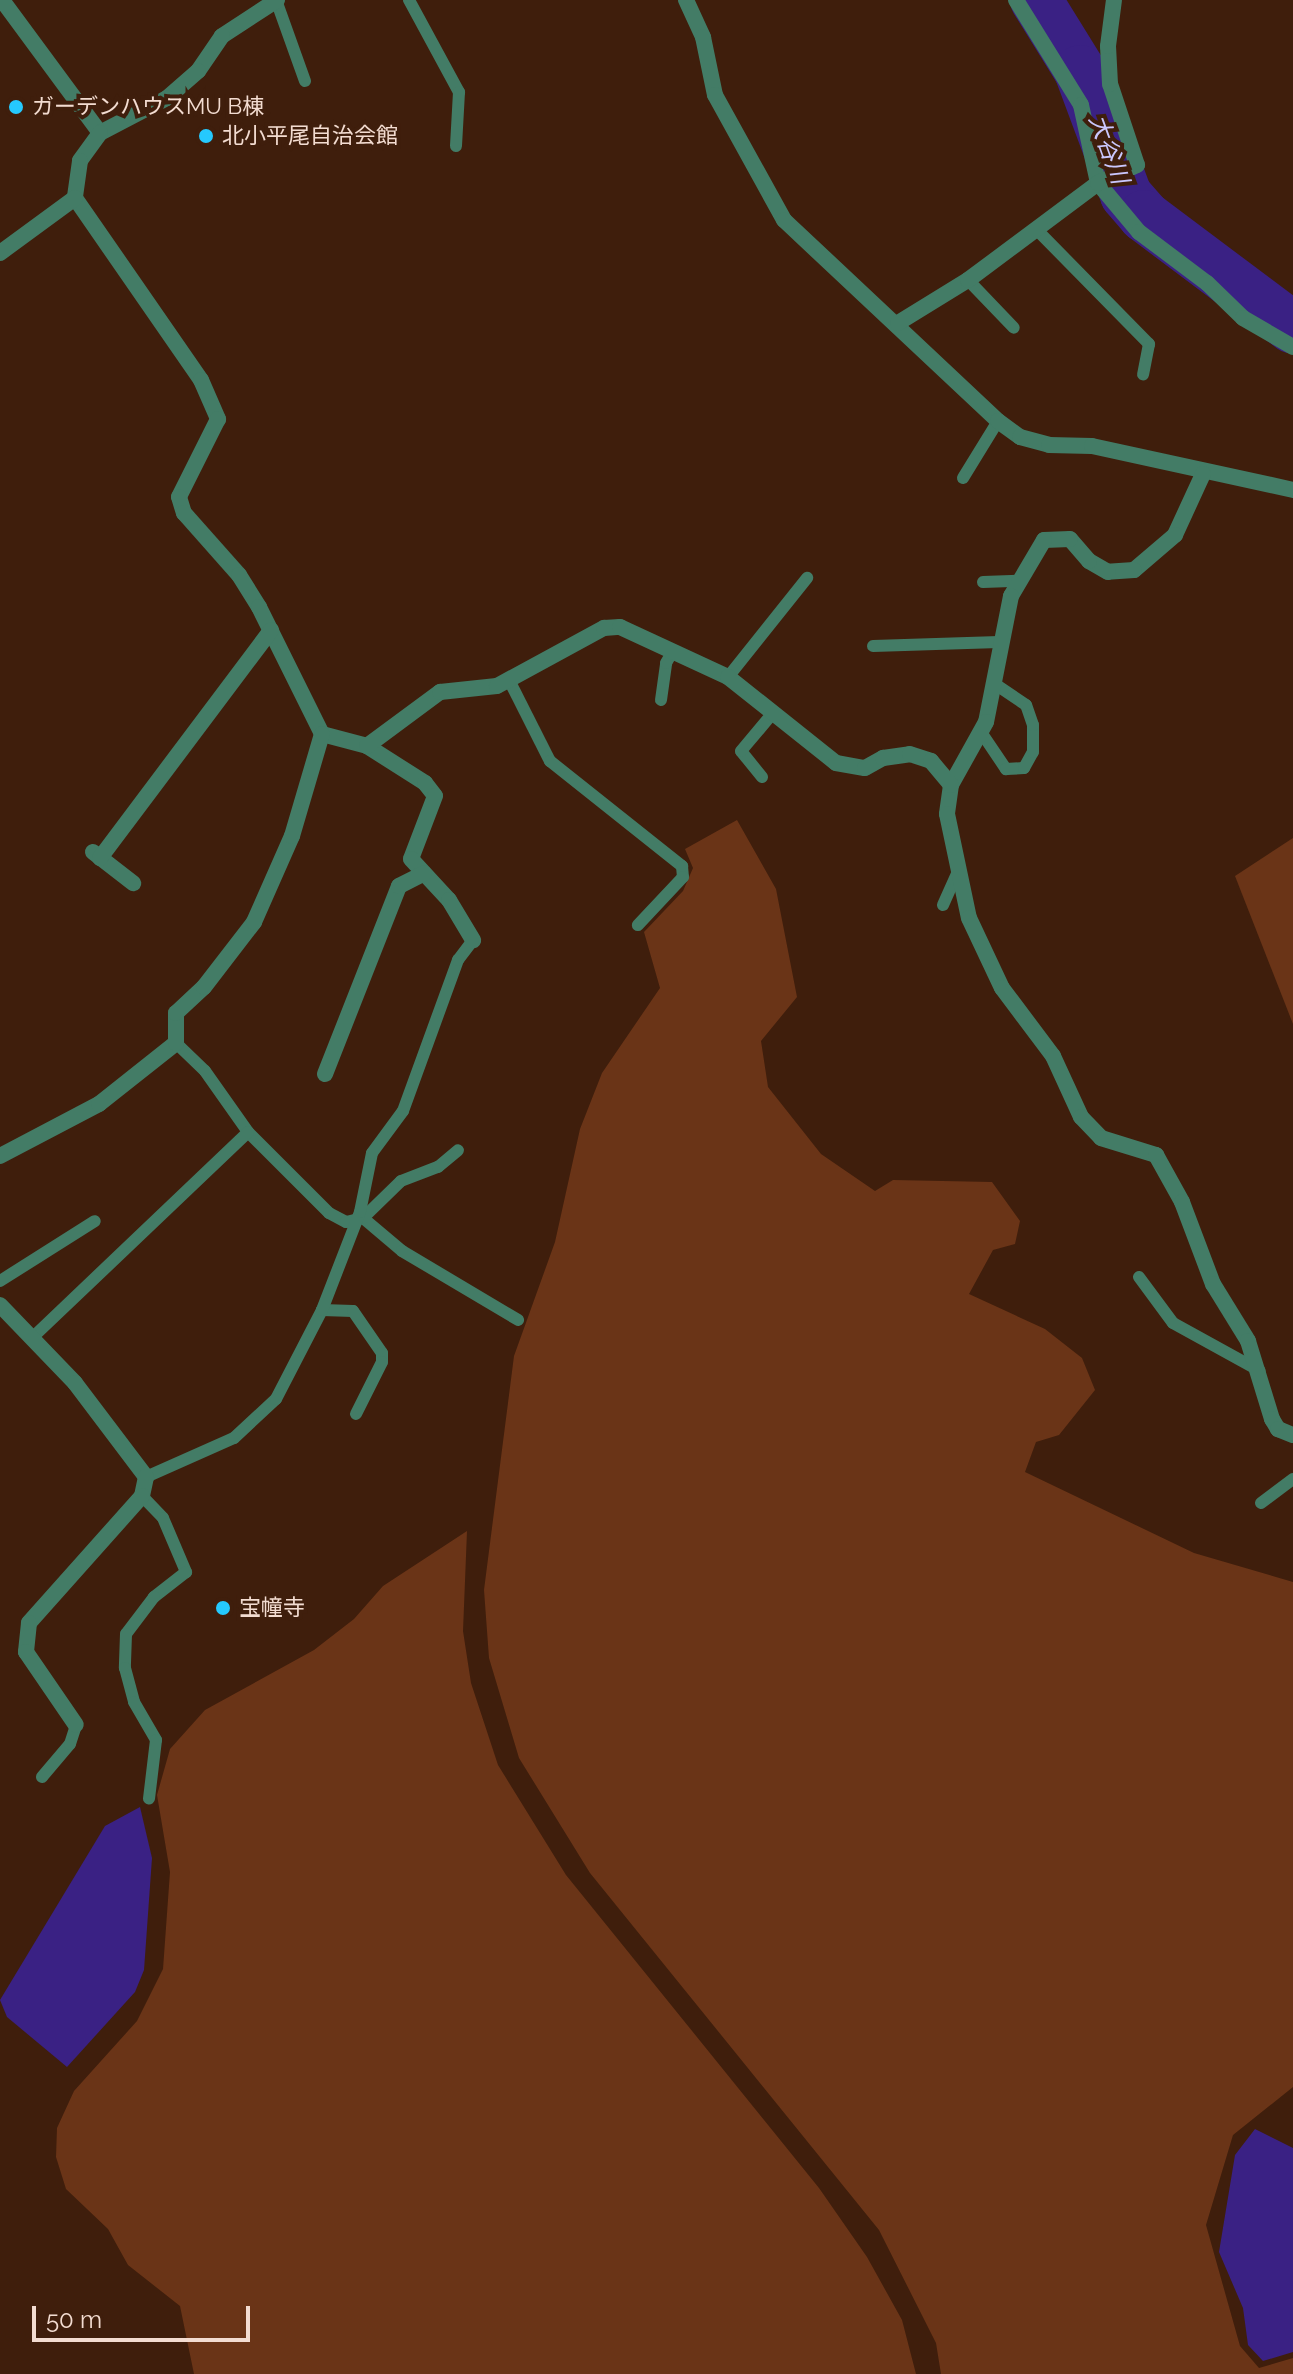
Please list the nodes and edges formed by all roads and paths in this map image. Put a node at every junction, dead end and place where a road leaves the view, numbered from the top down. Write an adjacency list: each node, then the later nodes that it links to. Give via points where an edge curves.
1 (2, 0): 8 (street)
2 (276, 0): 7 (lane); 8 (street, via 222,36 198,71 167,98)
3 (409, 0): 9 (lane, via 459,92)
4 (686, 0): 15 (street, via 703,37 715,95 784,220)
5 (1016, 0): 10 (street, via 1081,105)
6 (1114, 0): 10 (street, via 1110,84 1137,165)
7 (305, 81)
8 (100, 133): 11 (street, via 80,161)
9 (456, 146)
10 (1101, 181): 12 (street); 17 (street, via 1139,232 1207,283 1243,318)
11 (75, 198): 13 (street); 26 (street, via 201,380 217,427 179,497 184,513 239,575)
12 (1037, 230): 14 (street); 18 (lane, via 1149,344)
13 (0, 253)
14 (968, 280): 15 (street); 16 (lane)
15 (898, 323): 19 (street)
16 (1014, 328)
17 (1293, 347)
18 (1143, 374)
19 (998, 421): 20 (street, via 1020,437 1049,445 1092,446); 21 (lane)
20 (1203, 474): 22 (street); 24 (street, via 1175,535 1134,570 1108,572 1089,561 1070,539 1057,536 1044,540)
21 (963, 478)
22 (1293, 490)
23 (807, 578): 30 (lane)
24 (1019, 581): 25 (lane); 27 (street)
25 (983, 582)
26 (271, 630): 36 (street); 42 (street, via 96,855)
27 (999, 642): 28 (lane); 32 (street)
28 (873, 646)
29 (673, 651): 30 (street); 31 (street, via 620,627 604,628); 33 (lane)
30 (728, 677): 34 (street)
31 (509, 680): 37 (street, via 440,692); 44 (lane, via 550,761 682,866 683,877)
32 (995, 684): 35 (street); 35 (lane, via 1026,705 1033,725 1033,752 1024,768 1006,769)
33 (661, 700)
34 (773, 713): 38 (lane, via 741,751); 39 (street, via 849,769 910,754 931,761)
35 (981, 732): 39 (street)
36 (322, 734): 37 (street); 46 (street, via 292,836 254,922 204,987 176,1013)
37 (367, 746): 41 (street, via 425,783 435,796 411,859)
38 (762, 777)
39 (951, 785): 40 (street, via 947,814)
40 (958, 872): 43 (lane); 59 (street, via 984,953 1053,1056 1081,1117 1101,1138 1156,1155 1182,1202 1213,1284)
41 (424, 873): 45 (street, via 449,900); 47 (street, via 399,886)
42 (133, 883)
43 (943, 905)
44 (638, 925)
45 (473, 940): 51 (lane, via 458,960 403,1111 372,1153)
46 (176, 1043): 48 (lane, via 205,1071); 50 (street, via 99,1104)
47 (325, 1074)
48 (248, 1132): 51 (lane, via 329,1213 346,1222); 58 (lane)
49 (458, 1150): 51 (lane, via 438,1167 401,1181)
50 (0, 1156)
51 (360, 1218): 56 (lane); 57 (lane, via 402,1251)
52 (95, 1221): 54 (lane)
53 (1139, 1277): 59 (lane, via 1173,1323)
54 (0, 1281)
55 (0, 1305): 58 (street)
56 (322, 1310): 60 (lane, via 353,1311 382,1353); 62 (lane, via 307,1347 264,1414 234,1438)
57 (518, 1320)
58 (33, 1337): 62 (street)
59 (1260, 1371): 61 (street, via 1272,1419 1278,1429)
60 (356, 1414)
61 (1293, 1435)
62 (146, 1477): 64 (street)
63 (1293, 1479): 65 (lane)
64 (142, 1496): 66 (street, via 29,1623 26,1652); 68 (lane, via 163,1518 186,1572 154,1597 126,1634 125,1668 134,1702 156,1740)
65 (1261, 1503)
66 (76, 1725): 67 (lane, via 70,1744)
67 (42, 1777)
68 (149, 1799)

